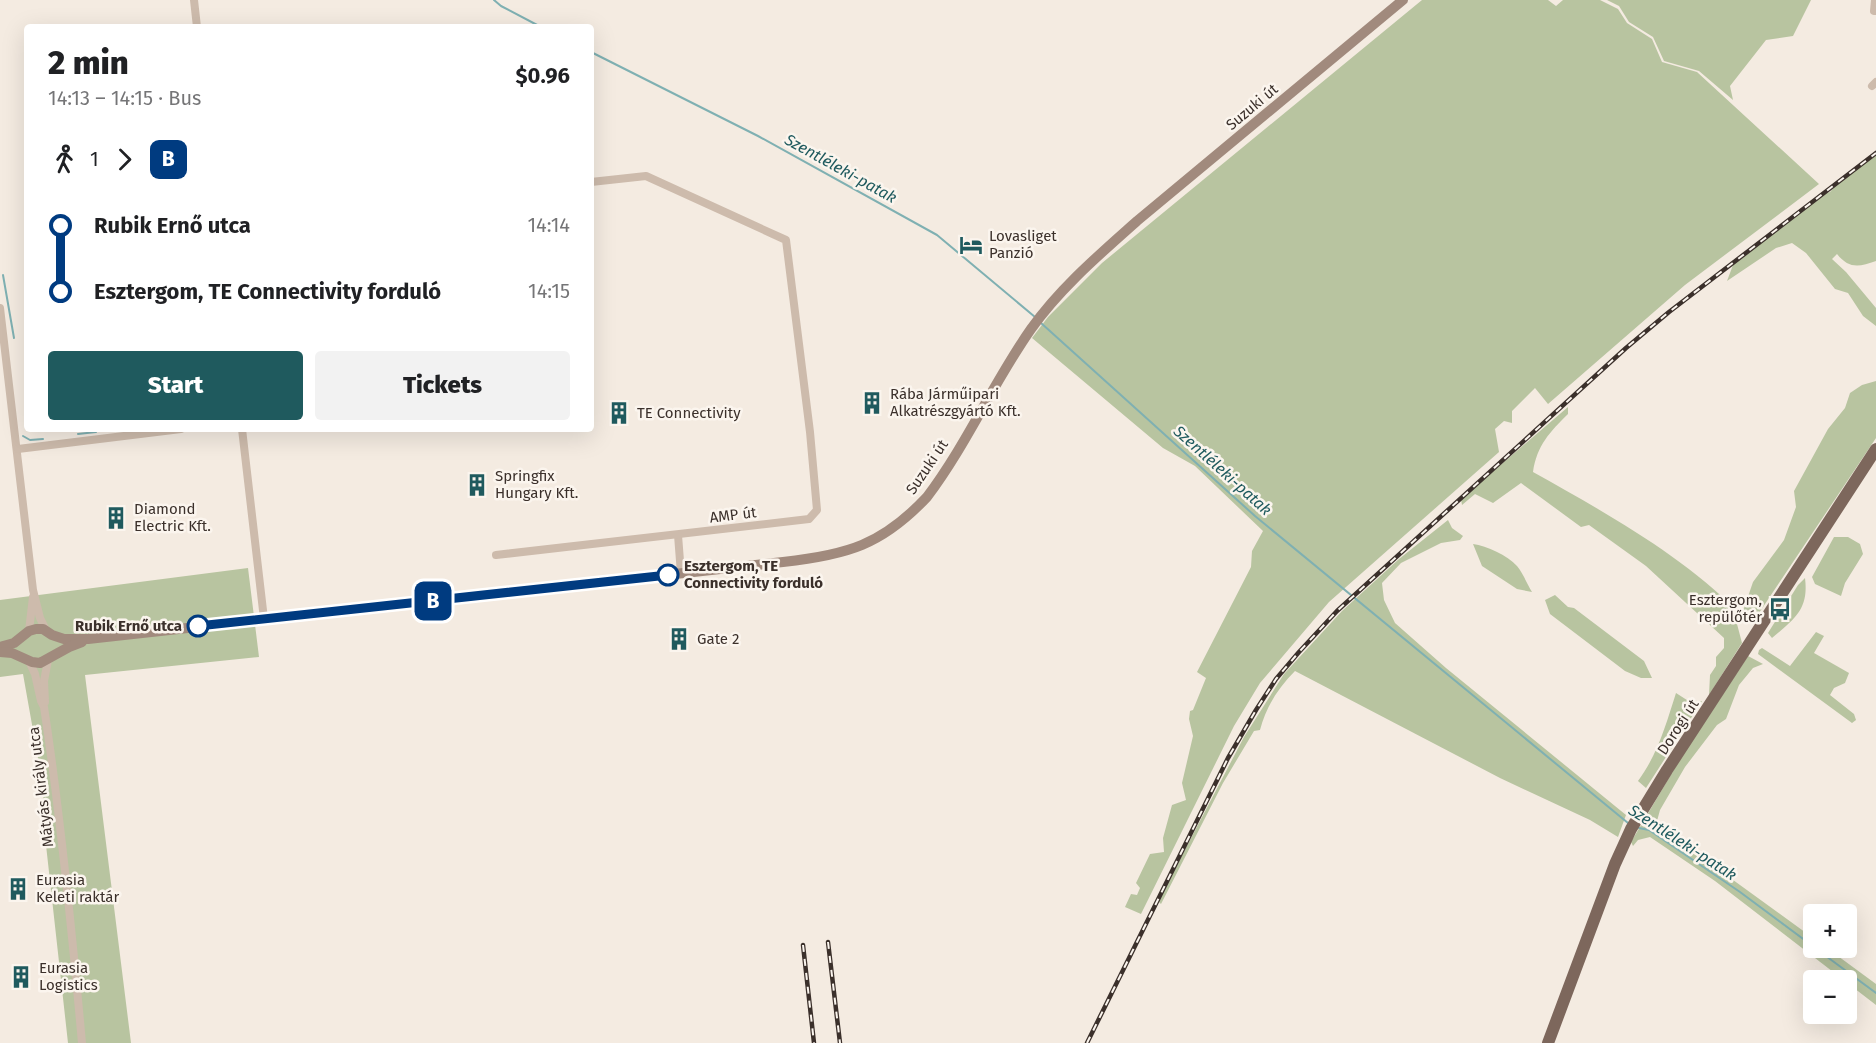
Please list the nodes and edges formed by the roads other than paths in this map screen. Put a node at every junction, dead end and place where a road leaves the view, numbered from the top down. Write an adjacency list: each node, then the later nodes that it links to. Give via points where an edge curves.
1 (194, 0): 5 (street)
2 (1404, 0): 14 (main road, Suzuki út, via 1103,250 1032,327 937,483 891,529 834,555)
3 (1875, 0): 4 (street)
4 (1876, 11)
5 (197, 24)
6 (594, 182): 12 (street, AMP út, via 646,176 786,240 817,504 814,515 809,519)
7 (0, 308): 10 (street)
8 (157, 432): 10 (street)
9 (242, 432): 16 (street)
10 (18, 449): 15 (street)
11 (1876, 449): 26 (main road, Dorogi út, via 1634,825 1615,864)
12 (678, 535): 13 (street, AMP út); 14 (street)
13 (496, 555)
14 (681, 574): 16 (main road, Suzuki út)
15 (33, 590): 17 (street, via 40,618); 18 (street)
16 (264, 619): 19 (main road, Suzuki út)
17 (49, 633): 18 (main road, via 38,628); 19 (main road, via 64,639); 22 (main road, via 56,646)
18 (26, 634): 20 (main road); 23 (main road, via 21,648)
19 (88, 639): 22 (main road)
20 (0, 647)
21 (0, 652): 23 (main road)
22 (50, 658): 23 (main road, via 40,663); 24 (street, Mátyás király utca, via 44,681)
23 (27, 659): 24 (street, Mátyás király utca, via 38,681)
24 (44, 707): 25 (street, Mátyás király utca)
25 (82, 1043)
26 (1548, 1043)

